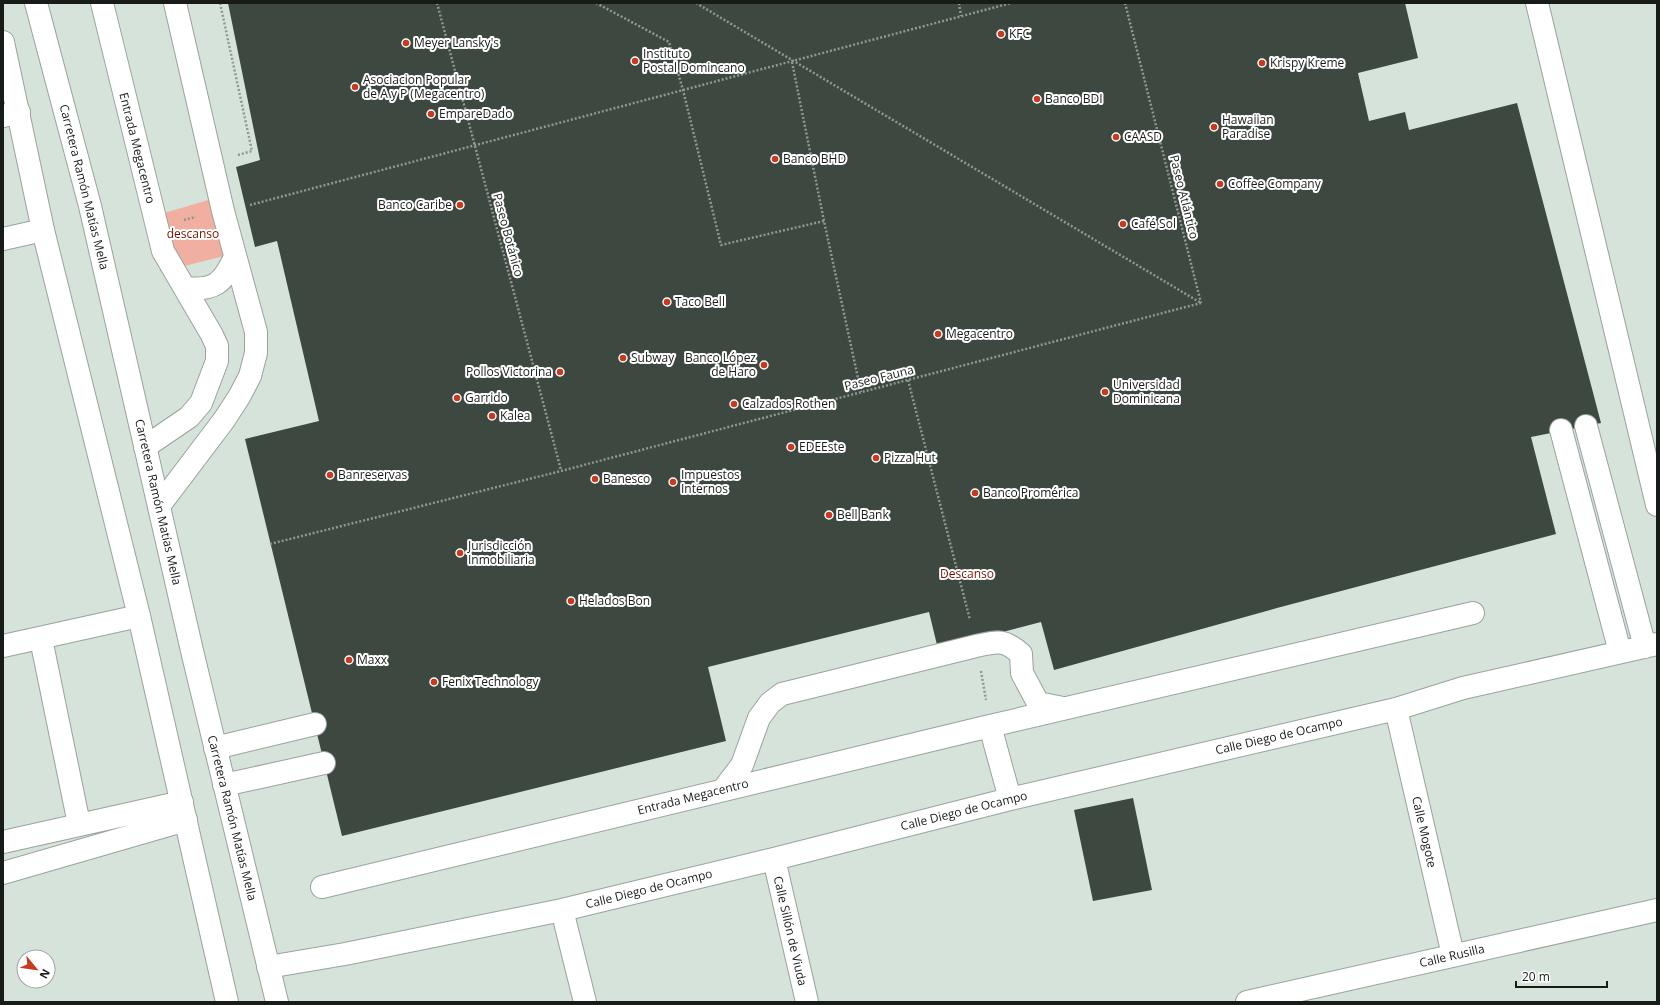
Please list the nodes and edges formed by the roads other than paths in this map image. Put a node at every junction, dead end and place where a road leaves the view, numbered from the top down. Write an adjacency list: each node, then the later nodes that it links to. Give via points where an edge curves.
1 (36, 3): 13 (street, Carretera Ramón Matías Mella, via 90,206)
2 (102, 3): 10 (street, Entrada Megacentro, via 163,251)
3 (174, 3): 9 (street)
4 (1537, 3): 14 (street)
5 (3, 42): 6 (street)
6 (11, 114): 7 (street)
7 (43, 230): 8 (street); 17 (street)
8 (3, 239)
9 (236, 257): 10 (street, via 219,284 210,288); 15 (street, via 256,332 256,352 250,376 224,420)
10 (185, 288): 13 (street, Entrada Megacentro, via 217,346 217,361 201,403 189,417)
11 (1586, 426): 20 (street)
12 (1561, 430): 21 (street)
13 (145, 447): 15 (street, Carretera Ramón Matías Mella)
14 (1657, 505)
15 (159, 506): 26 (street, Carretera Ramón Matías Mella)
16 (1473, 613): 22 (street, Entrada Megacentro)
17 (139, 616): 18 (street); 31 (street)
18 (41, 639): 19 (street); 32 (street)
19 (3, 646)
20 (1651, 646): 21 (street, Calle Diego de Ocampo)
21 (1620, 652): 23 (street, Calle Diego de Ocampo, via 1463,688)
22 (1065, 708): 25 (street, Entrada Megacentro); 29 (street, via 1038,702 1022,673 1022,654 1016,649 1006,643 976,646 782,694 770,703 759,718 742,765)
23 (1396, 709): 30 (street, Calle Diego de Ocampo); 39 (street, Calle Mogote)
24 (315, 724): 26 (street)
25 (990, 726): 29 (street, Entrada Megacentro); 30 (street)
26 (215, 748): 28 (street, Carretera Ramón Matías Mella)
27 (324, 763): 28 (street)
28 (224, 785): 40 (street, Carretera Ramón Matías Mella)
29 (723, 790): 36 (street, Entrada Megacentro)
30 (1010, 799): 34 (street, Calle Diego de Ocampo)
31 (184, 811): 32 (street); 35 (street); 41 (street)
32 (79, 824): 33 (street)
33 (3, 842)
34 (774, 859): 37 (street, Calle Diego de Ocampo); 44 (street, Calle Sillón de Viuda)
35 (3, 873)
36 (322, 886)
37 (562, 910): 40 (street, Calle Diego de Ocampo); 43 (street)
38 (1657, 910): 39 (street, Calle Rusilla)
39 (1453, 955): 45 (street, Calle Rusilla)
40 (268, 967): 42 (street, Carretera Ramón Matías Mella)
41 (227, 1002)
42 (277, 1002)
43 (585, 1002)
44 (807, 1002)
45 (1247, 1002)

